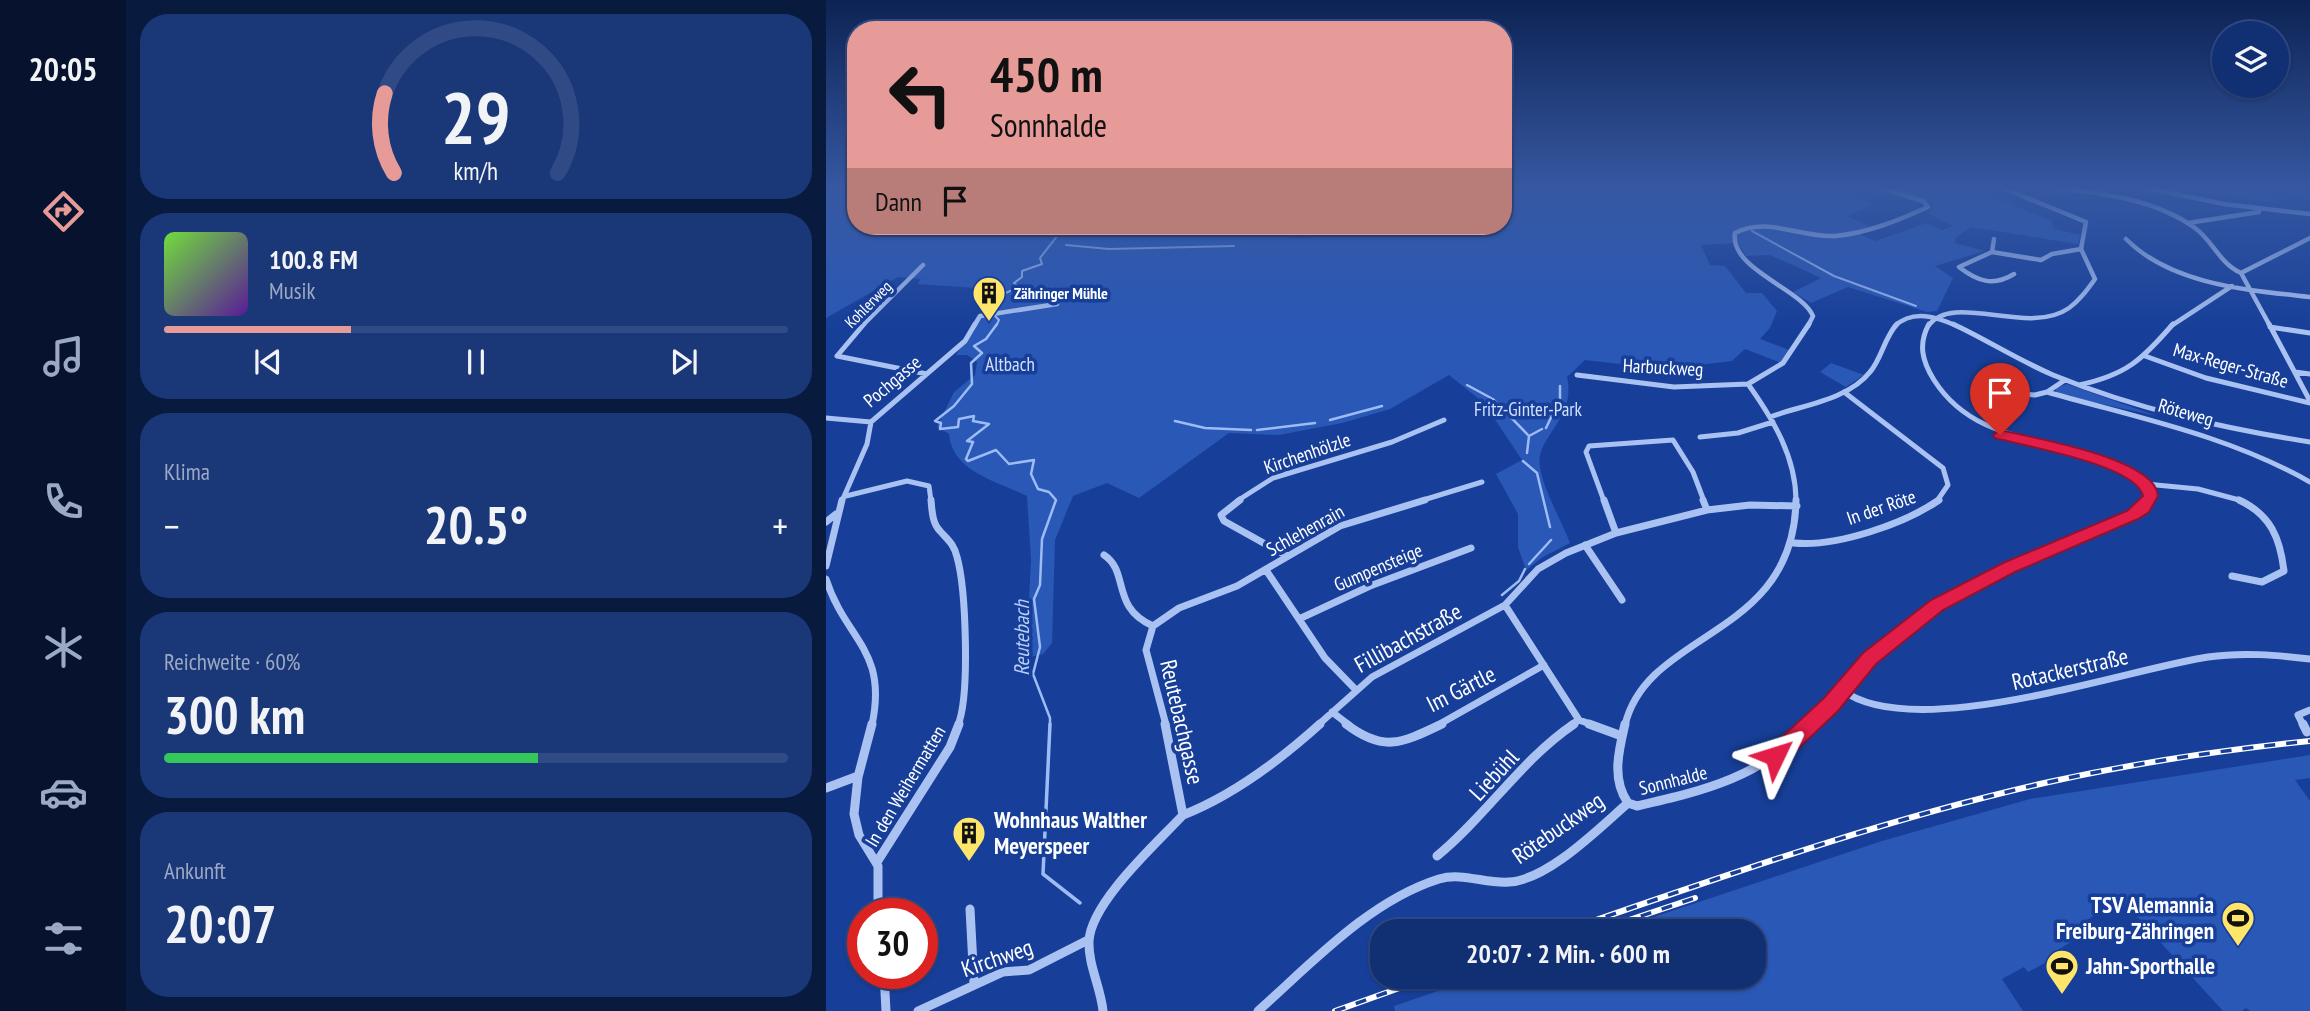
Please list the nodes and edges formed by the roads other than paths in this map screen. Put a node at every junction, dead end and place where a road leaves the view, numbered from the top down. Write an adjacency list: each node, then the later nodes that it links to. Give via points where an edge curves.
1 (1735, 235): 25 (street, via 1754,267 1811,308 1813,316 1797,348 1782,364)
2 (2084, 235): 7 (street)
3 (2205, 235): 11 (street)
4 (2310, 238): 11 (street)
5 (1994, 239): 8 (street)
6 (2126, 239): 12 (street, via 2158,264)
7 (2081, 249): 8 (street, via 2041,260); 16 (street, via 2095,279 2054,316 2028,321 1957,311)
8 (1992, 252): 10 (street, via 1959,267 1989,284)
9 (923, 265): 21 (street, Kohlerweg, via 837,355)
10 (2014, 274)
11 (2241, 274): 13 (street)
12 (2232, 286): 13 (street); 19 (street, via 2174,323)
13 (2246, 288): 14 (street); 17 (street)
14 (2310, 297)
15 (1057, 304): 21 (street, Pochgasse, via 980,316 965,341)
16 (1936, 315): 24 (street); 28 (street, via 1901,320 1871,372); 39 (street, via 1924,331 1923,357 1937,385 1963,412 2000,435 2096,458)
17 (2270, 327): 18 (street); 20 (street)
18 (2310, 333)
19 (2145, 356): 26 (street, via 2107,379); 30 (street, Max-Reger-Straße, via 2206,378)
20 (2295, 372): 22 (street); 30 (street)
21 (927, 374): 34 (street, Pochgasse)
22 (2310, 374)
23 (1577, 375): 25 (street, Harbuckweg, via 1674,387)
24 (2065, 380): 26 (street); 29 (street)
25 (1748, 384): 32 (street, Rötebuckweg)
26 (2075, 385): 36 (street, via 2202,425)
27 (1996, 391): 29 (street, Röteweg)
28 (1844, 392): 32 (street); 46 (street, In der Röte, via 1935,460 1950,485 1947,495 1880,528)
29 (2047, 392): 38 (street, Röteweg, via 2190,427 2255,452)
30 (2310, 402)
31 (826, 418): 34 (street)
32 (1772, 419): 35 (street, via 1738,433); 41 (street, Rötebuckweg, via 1791,457)
33 (1444, 420): 50 (street, Kirchenhölzle, via 1392,442 1273,478 1224,510 1224,521)
34 (871, 422): 40 (street, Pochgasse)
35 (1700, 437)
36 (2310, 442)
37 (1482, 482): 50 (street, Schlehenrain, via 1354,520)
38 (2310, 482)
39 (2146, 484): 53 (street, via 2219,493 2247,505 2271,524 2284,571 2262,582); 62 (street, Sonnhalde, via 2150,496 2133,515 1960,590 1907,625)
40 (846, 496): 43 (street, Pochgasse); 73 (street, In den Weihermatten, via 907,481 929,486 934,520 950,538 958,559 965,708 950,747)
41 (1797, 506): 42 (street, Fillibachstraße); 46 (street, Rötebuckweg)
42 (1707, 510): 45 (street, Fillibachstraße); 45 (street, via 1693,472 1673,440 1589,446 1586,452 1597,488)
43 (837, 512): 44 (street); 51 (street, Pochgasse)
44 (826, 522)
45 (1616, 533): 47 (street, Fillibachstraße)
46 (1794, 543): 67 (street, Rötebuckweg, via 1772,587 1647,681 1627,710)
47 (1585, 545): 55 (street); 56 (street, Fillibachstraße, via 1538,569)
48 (1471, 548): 57 (street, Gumpensteige)
49 (1104, 555): 58 (street, via 1113,561 1127,611)
50 (1287, 556): 52 (street, Schlehenrain)
51 (826, 566)
52 (1266, 570): 57 (street); 58 (street, Schlehenrain, via 1170,613)
53 (2232, 576)
54 (826, 579): 68 (street, via 874,667 878,702)
55 (1622, 600)
56 (1506, 606): 60 (street); 61 (street, Fillibachstraße, via 1402,659)
57 (1299, 619): 61 (street, via 1325,658)
58 (1153, 626): 71 (street, Reutebachgasse, via 1146,650 1174,756)
59 (2310, 659): 62 (street, Rotackerstraße, via 2265,654 2205,658 1975,708 1857,703)
60 (1544, 666): 64 (street, Im Gärtle, via 1450,719 1395,743 1377,743); 65 (street)
61 (1356, 690): 64 (street, Fillibachstraße)
62 (1842, 690): 70 (street, Sonnhalde, via 1806,730 1758,768 1706,790 1637,806)
63 (2310, 710): 66 (street, via 2302,711 2298,719)
64 (1332, 712): 71 (street, Fillibachstraße, via 1284,755 1206,806)
65 (1579, 720): 67 (street); 72 (street, Liebühl, via 1550,743 1460,839)
66 (2307, 732)
67 (1619, 735): 70 (street, Rötebuckweg, via 1616,772)
68 (858, 776): 69 (street); 73 (street, via 856,834)
69 (826, 788)
70 (1628, 803): 82 (street, Rötebuckweg, via 1586,838 1525,878 1512,882 1446,877 1371,916)
71 (1182, 815): 76 (street, Reutebachgasse, via 1098,913)
72 (1437, 856)
73 (877, 862): 74 (street)
74 (878, 898)
75 (970, 909): 77 (street)
76 (1088, 940): 77 (street, Kirchweg, via 1029,970 1003,972); 81 (street)
77 (974, 984): 80 (street, Kirchweg)
78 (885, 989): 79 (street)
79 (886, 1011)
80 (918, 1011)
81 (1103, 1011)
82 (1258, 1011)

